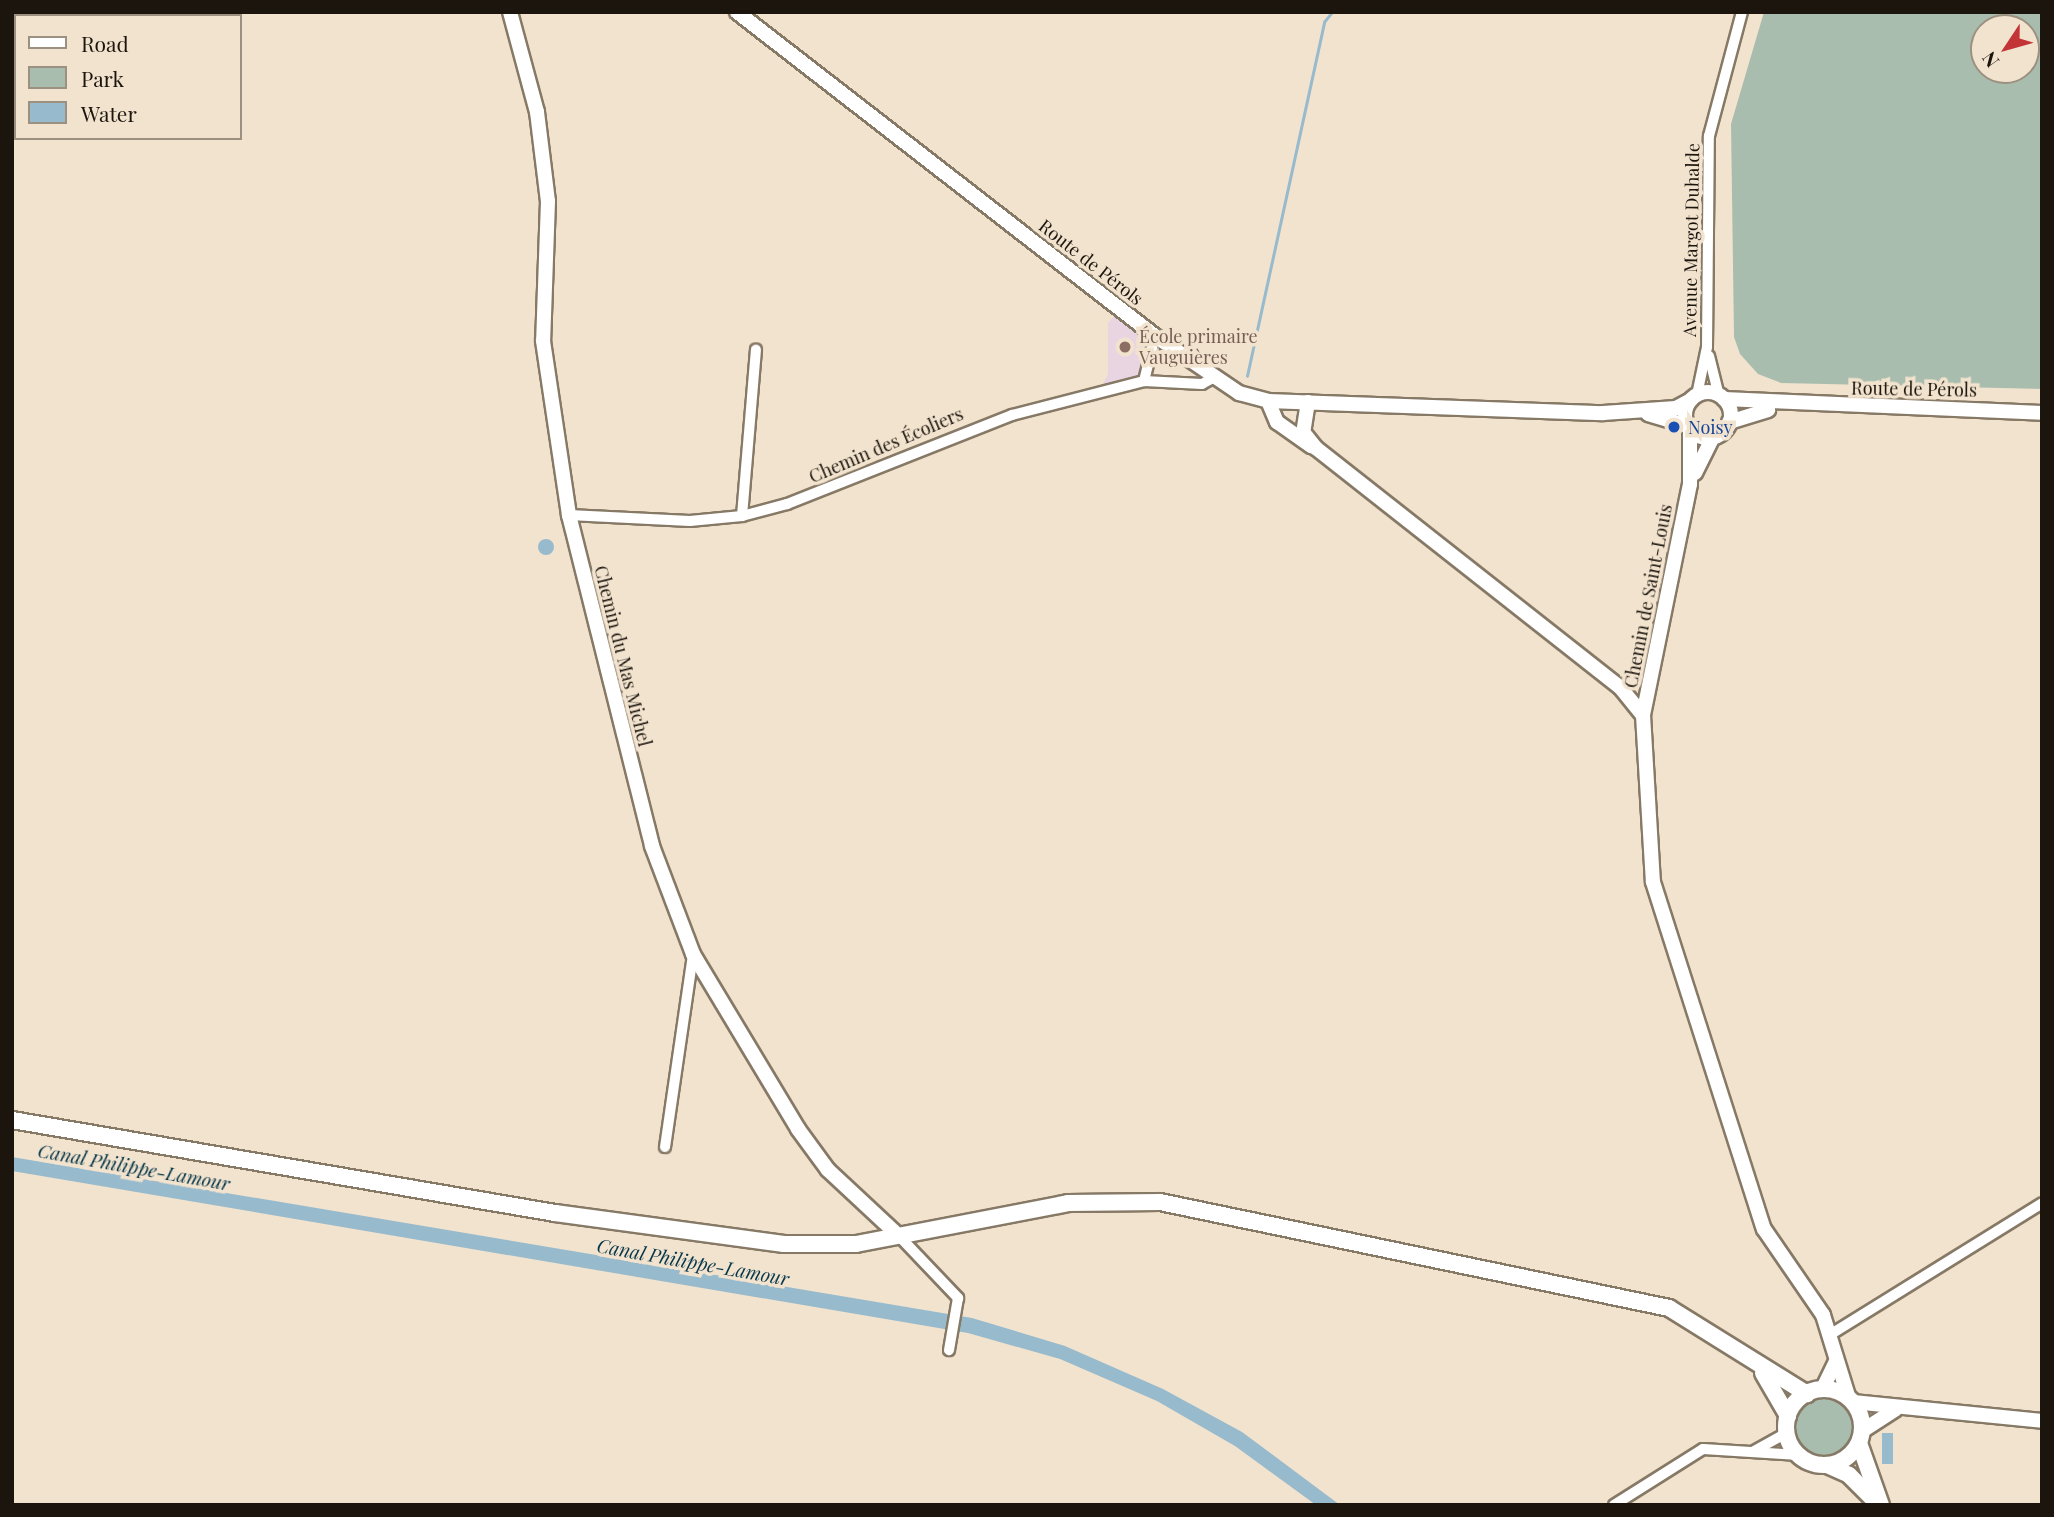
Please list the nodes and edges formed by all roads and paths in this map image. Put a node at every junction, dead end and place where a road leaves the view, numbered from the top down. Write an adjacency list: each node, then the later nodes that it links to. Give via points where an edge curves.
1 (510, 12): 21 (street, Chemin du Mas Michel, via 537,112 548,201 543,341)
2 (737, 12): 4 (street, Route de Pérols)
3 (1742, 12): 5 (street, Avenue Margot Duhalde, via 1709,136)
4 (1155, 336): 7 (street, Route de Pérols); 8 (street)
5 (1707, 346): 9 (street, Avenue Margot Duhalde); 10 (street, Avenue Margot Duhalde)
6 (756, 350): 22 (street)
7 (1213, 378): 8 (street, Chemin des Écoliers, via 1202,384); 11 (street, Route de Pérols)
8 (1144, 381): 22 (street, Chemin des Écoliers, via 972,427 859,477)
9 (1694, 397): 10 (street, Route de Pérols); 14 (street, Route de Pérols); 17 (street, Chemin de Saint-Louis)
10 (1721, 397): 13 (street, Route de Pérols); 16 (street)
11 (1268, 401): 12 (street, Route de Pérols); 19 (street, via 1277,422)
12 (1308, 402): 14 (street, Route de Pérols); 19 (street, via 1303,432)
13 (1786, 406): 15 (street, Route de Pérols); 16 (street, Route de Pérols)
14 (1640, 412): 17 (street, Route de Pérols)
15 (2042, 413)
16 (1729, 422): 18 (street, Chemin de Saint-Louis)
17 (1689, 428): 18 (street, Route de Pérols); 20 (street, Chemin de Saint-Louis)
18 (1713, 438): 20 (street, Chemin de Saint-Louis)
19 (1316, 449): 23 (street, via 1620,687)
20 (1690, 484): 23 (street, Chemin de Saint-Louis)
21 (569, 515): 22 (street, Chemin des Écoliers, via 690,521); 24 (street, Chemin du Mas Michel, via 652,846)
22 (742, 516)
23 (1643, 715): 29 (street, Chemin de Saint-Louis, via 1653,882 1764,1229)
24 (693, 954): 26 (street); 28 (street, Chemin du Mas Michel, via 797,1129 828,1170)
25 (12, 1120): 28 (main road, via 739,1239 828,1246)
26 (665, 1147)
27 (2042, 1203): 29 (street)
28 (899, 1236): 30 (street, via 948,1283 959,1311); 31 (main road, via 1068,1203 1160,1202 1639,1300 1694,1319)
29 (1831, 1334): 32 (street, Chemin de Saint-Louis)
30 (949, 1350)
31 (1745, 1354): 33 (main road); 36 (main road, via 1776,1389)
32 (1837, 1357): 33 (street); 34 (street, Chemin de Saint-Louis)
33 (1814, 1392): 34 (main road); 36 (main road)
34 (1851, 1400): 35 (street); 39 (main road)
35 (1925, 1405): 37 (street); 39 (street, via 1882,1413)
36 (1788, 1416): 38 (main road)
37 (2042, 1421)
38 (1787, 1433): 40 (street, via 1773,1446); 41 (main road)
39 (1861, 1437): 42 (main road, via 1846,1459); 44 (main road)
40 (1745, 1452): 41 (street); 43 (street, via 1690,1453)
41 (1798, 1455): 42 (main road)
42 (1827, 1465): 44 (main road, via 1849,1475)
43 (1614, 1505)
44 (1879, 1505)

